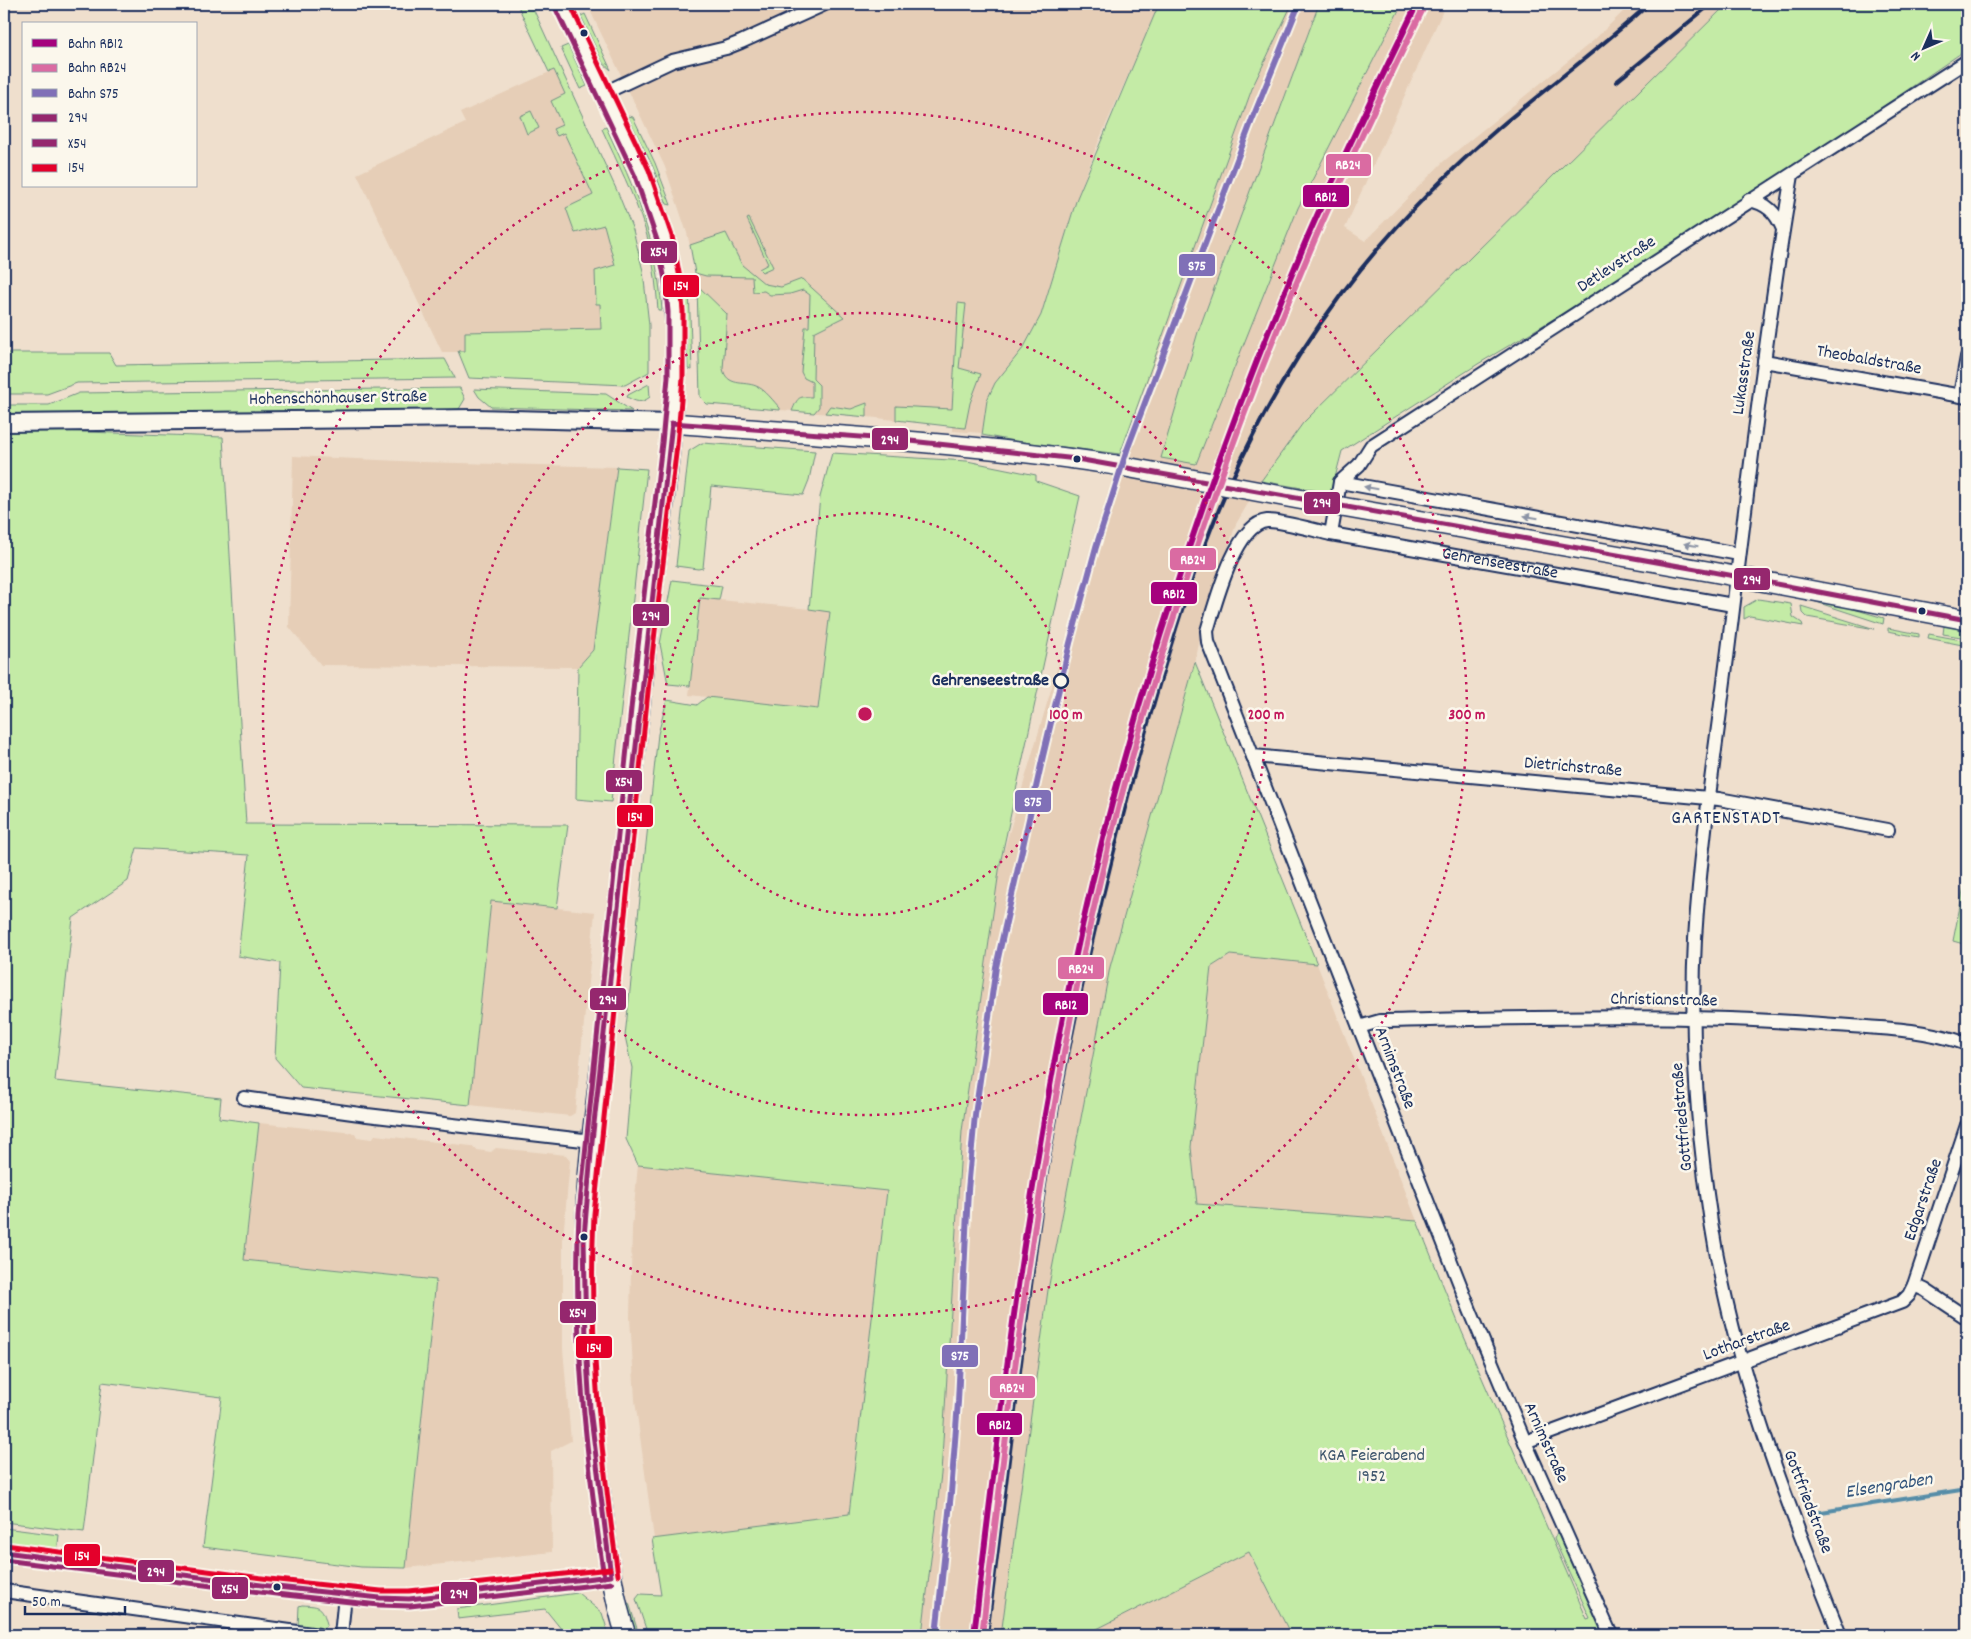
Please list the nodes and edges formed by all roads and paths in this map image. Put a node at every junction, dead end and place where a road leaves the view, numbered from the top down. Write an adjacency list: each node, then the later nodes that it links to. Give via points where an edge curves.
1 (562, 4): 4 (main road)
2 (826, 4): 4 (street, via 726,48 672,61)
3 (1967, 61): 5 (street, Detlevstraße)
4 (604, 93): 12 (main road, via 642,173 666,246 675,315)
5 (1792, 175): 6 (street, Detlevstraße); 7 (street, Lukasstraße)
6 (1749, 200): 7 (street, via 1768,206); 13 (street, Detlevstraße, via 1371,446 1359,465)
7 (1783, 229): 9 (street, Lukasstraße)
8 (1967, 357): 10 (street)
9 (1764, 361): 10 (street, Theobaldstraße); 16 (street, Lukasstraße)
10 (1964, 396)
11 (4, 423): 12 (street, Hohenschönhauser Straße, via 501,418)
12 (672, 423): 17 (main road, Gehrenseestraße, bridge, via 901,440 1077,459); 28 (main road)
13 (1340, 482): 15 (street); 16 (street, one-way to 13)
14 (1268, 520): 15 (street, Gehrenseestraße); 20 (street, Arnimstraße, via 1249,529 1241,542 1229,566 1207,631 1208,642)
15 (1331, 534): 18 (street, Gehrenseestraße)
16 (1738, 554): 17 (street, Lukasstraße)
17 (1737, 577): 18 (street, Gottfriedstraße); 19 (main road, Gehrenseestraße)
18 (1733, 605): 21 (street, Gottfriedstraße)
19 (1967, 620)
20 (1253, 756): 21 (street, Dietrichstraße); 24 (street, Arnimstraße)
21 (1710, 798): 22 (street, Dietrichstraße); 23 (street, Gottfriedstraße, via 1698,904)
22 (1888, 830)
23 (1693, 1017): 24 (street, Christianstraße, via 1380,1021); 25 (street, Christianstraße, via 1897,1030); 31 (street, Gottfriedstraße, via 1696,1087 1712,1225)
24 (1359, 1027): 32 (street, Arnimstraße)
25 (1967, 1044)
26 (244, 1098): 28 (street)
27 (1967, 1125): 29 (street, Edgarstraße)
28 (592, 1140): 34 (main road, via 584,1236 587,1372)
29 (1914, 1285): 30 (street); 31 (street, Lotharstraße, via 1902,1302)
30 (1967, 1318)
31 (1741, 1362): 32 (street, Lotharstraße); 41 (street, Gottfriedstraße, via 1768,1452)
32 (1525, 1442): 40 (street, Arnimstraße)
33 (4, 1552): 36 (street)
34 (611, 1576): 36 (street, via 409,1599); 39 (main road)
35 (4, 1591): 38 (street)
36 (345, 1595): 37 (street)
37 (341, 1633): 38 (street)
38 (320, 1635)
39 (626, 1635)
40 (1611, 1635)
41 (1840, 1635)

